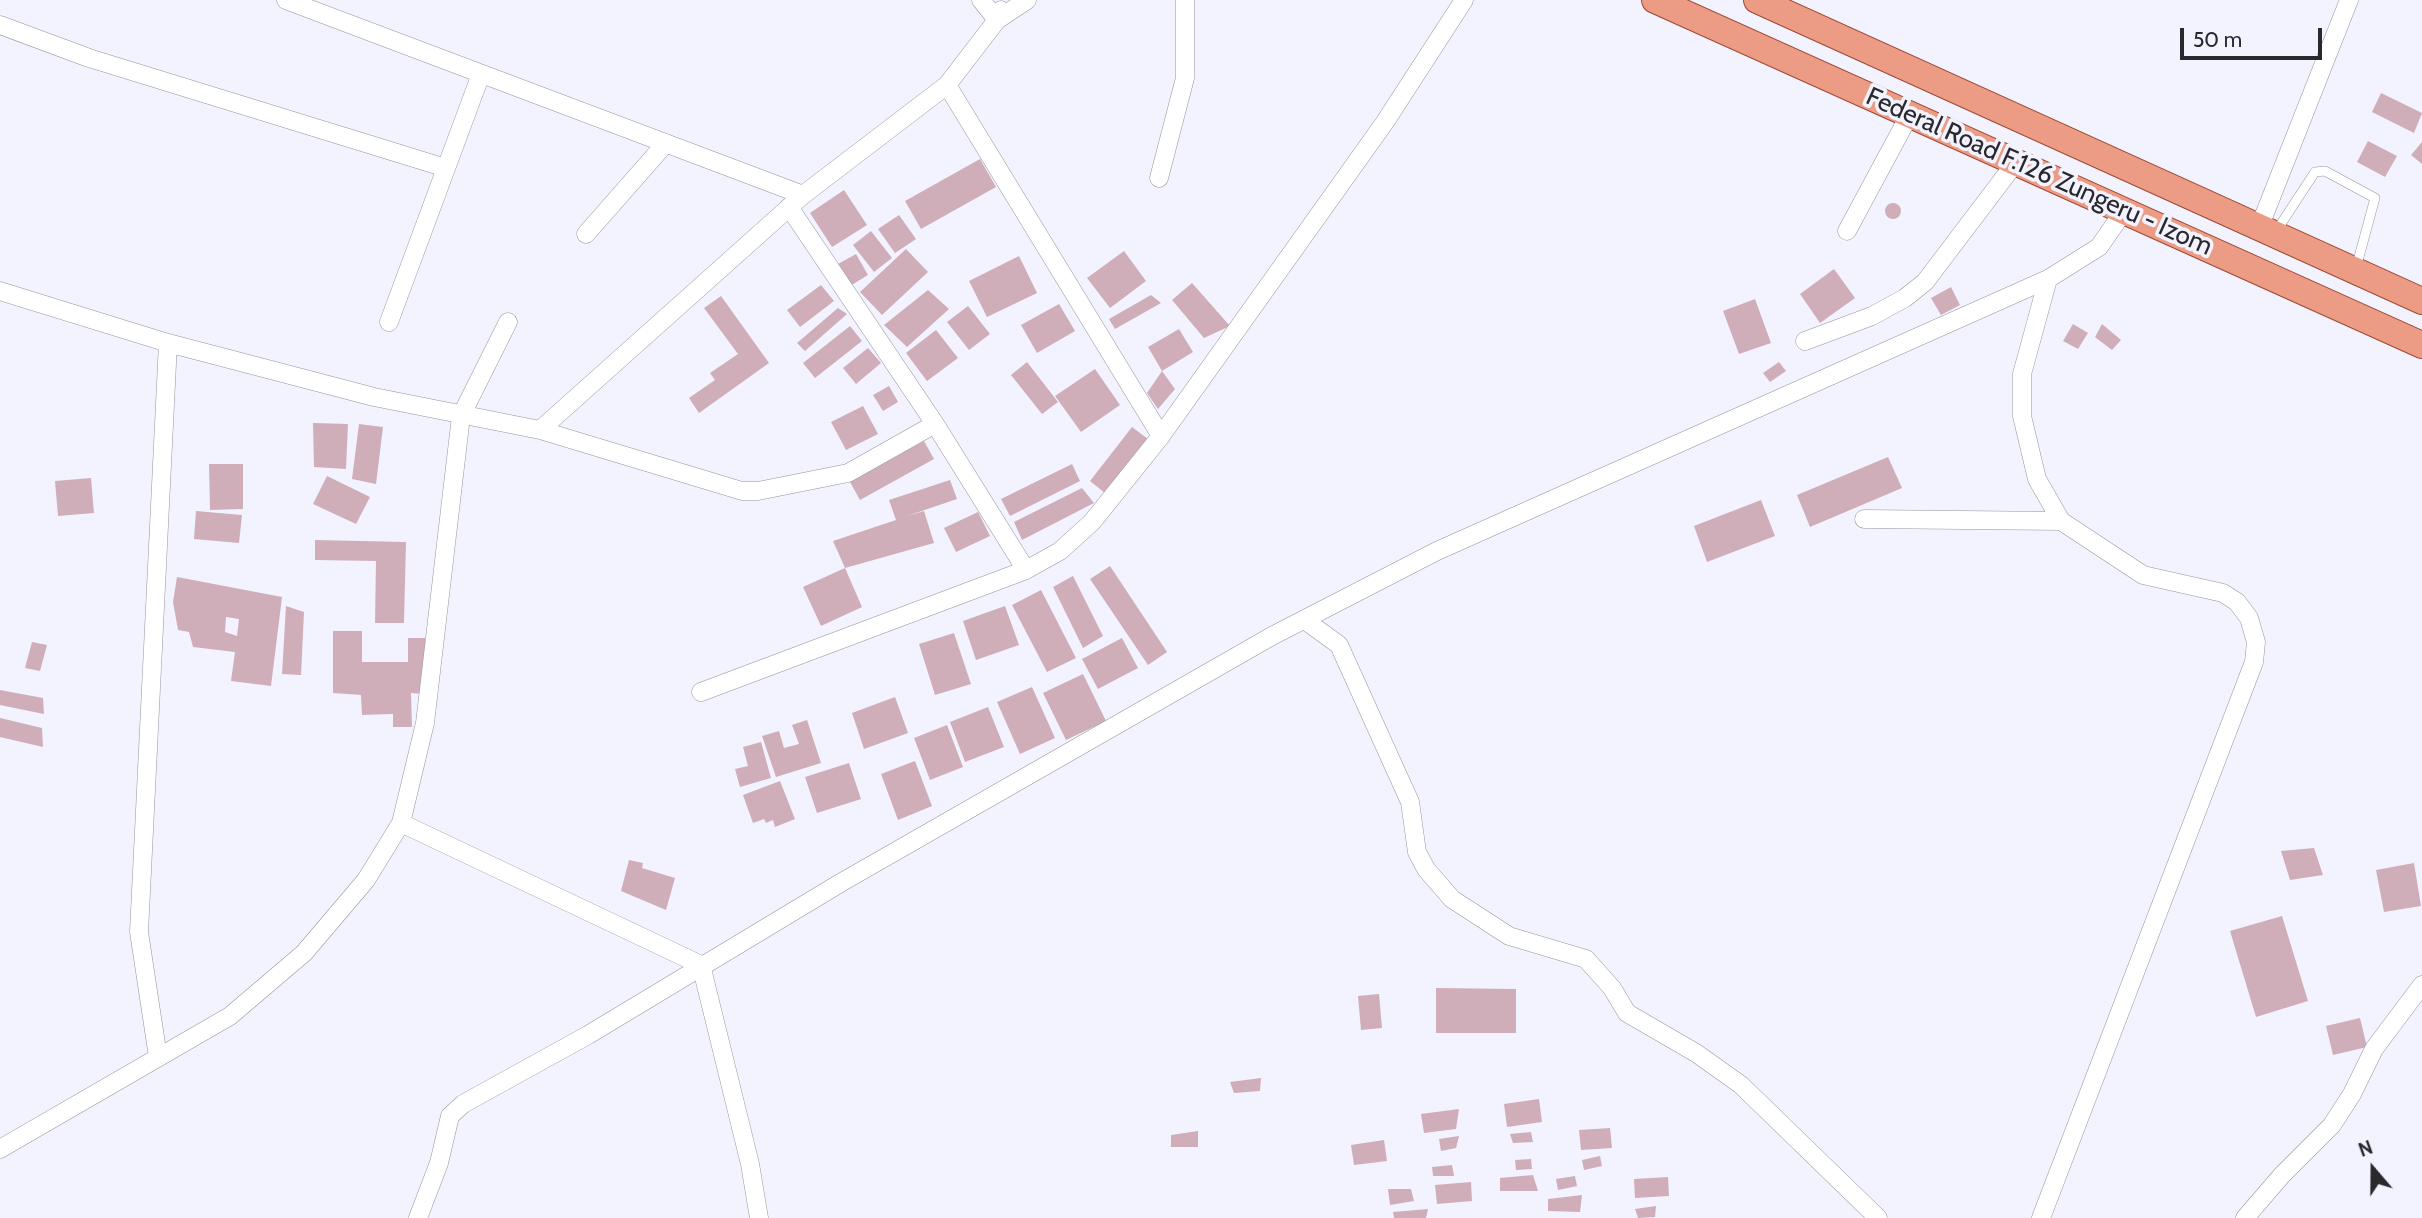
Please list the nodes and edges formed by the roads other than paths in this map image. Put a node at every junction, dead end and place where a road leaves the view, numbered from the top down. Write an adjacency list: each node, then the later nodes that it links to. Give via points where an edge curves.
1 (286, 0): 12 (street)
2 (981, 0): 10 (street)
3 (1006, 0): 10 (street)
4 (1027, 0): 10 (street)
5 (1185, 0): 18 (street, via 1185,78)
6 (1464, 0): 37 (street, via 1385,122)
7 (1655, 0): 14 (main road, Federal Road F.126 Zungeru - Izom)
8 (1757, 0): 23 (main road, Federal Road F.126 Zungeru - Izom)
9 (2349, 0): 23 (street)
10 (997, 20): 13 (street)
11 (0, 25): 17 (street, via 89,58)
12 (481, 74): 15 (street); 17 (street)
13 (947, 85): 19 (street); 37 (street)
14 (1910, 114): 16 (main road, Federal Road F.126 Zungeru - Izom); 22 (street)
15 (666, 143): 19 (street); 24 (street)
16 (2016, 162): 21 (main road, Federal Road F.126 Zungeru - Izom); 31 (street, via 1925,282 1872,316)
17 (446, 168): 29 (street)
18 (1159, 178)
19 (803, 195): 20 (street)
20 (789, 207): 35 (street); 36 (street)
21 (2124, 211): 26 (street, via 2099,247); 33 (main road, Federal Road F.126 Zungeru - Izom)
22 (1847, 231)
23 (2266, 231): 25 (main road, Federal Road F.126 Zungeru - Izom); 25 (lane, via 2315,172 2325,171 2375,198)
24 (586, 234)
25 (2356, 271): 28 (main road, Federal Road F.126 Zungeru - Izom)
26 (2048, 279): 39 (street, via 2023,366 2022,416 2038,479); 41 (street, via 1437,551)
27 (0, 291): 32 (street)
28 (2422, 301)
29 (388, 322)
30 (508, 322): 34 (street)
31 (1805, 341)
32 (168, 343): 34 (street); 46 (street, via 139,932)
33 (2422, 345)
34 (461, 416): 36 (street); 43 (street, via 425,723)
35 (935, 424): 36 (street, via 848,473 758,491 726,488); 40 (street)
36 (540, 430)
37 (1161, 436): 40 (street, via 1092,522 1060,551)
38 (1864, 519): 39 (street)
39 (2061, 521): 51 (street, via 2143,575 2223,593 2249,618 2256,642 2254,662)
40 (1026, 570): 42 (street)
41 (1306, 621): 44 (street, via 1136,712); 50 (street, via 1339,645 1410,802 1417,852 1452,899 1509,936 1586,959 1627,1013 1741,1085)
42 (701, 692)
43 (401, 823): 44 (street); 46 (street, via 366,880 304,953 230,1016)
44 (701, 965): 48 (street, via 463,1104 450,1116 439,1163); 49 (street)
45 (2422, 985): 52 (street, via 2374,1049 2332,1125)
46 (158, 1057): 47 (street)
47 (0, 1149)
48 (418, 1218)
49 (759, 1218)
50 (1878, 1218)
51 (2041, 1218)
52 (2245, 1218)

